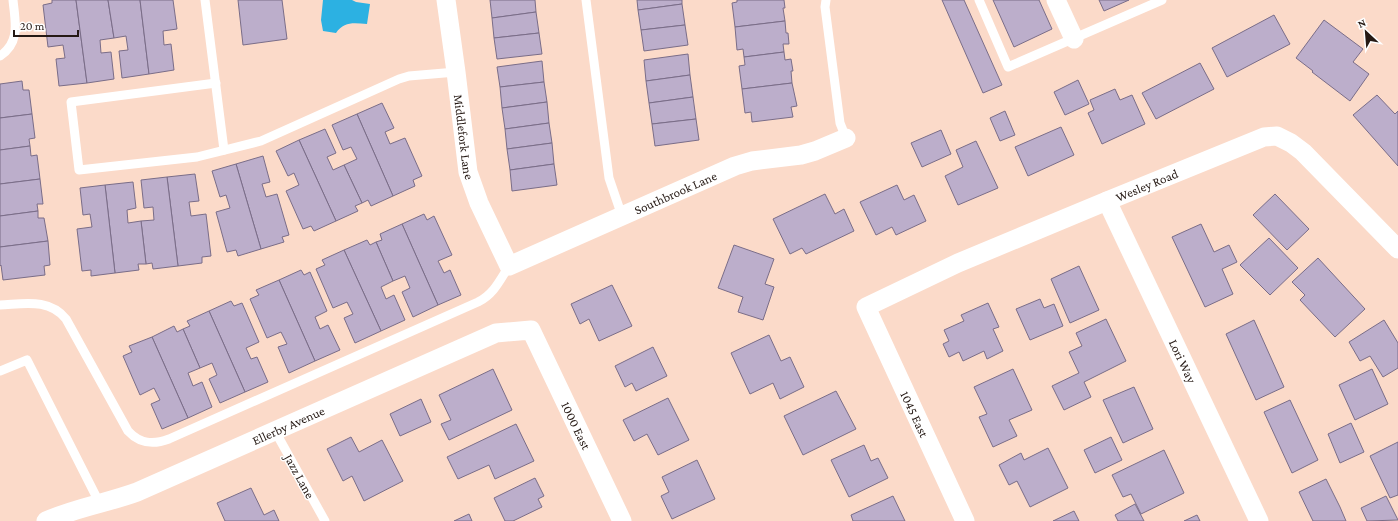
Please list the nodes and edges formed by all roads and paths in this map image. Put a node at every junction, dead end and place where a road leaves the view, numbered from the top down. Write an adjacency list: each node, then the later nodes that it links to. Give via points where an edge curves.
1 (13, 0): 10 (lane, via 15,35 11,46)
2 (204, 0): 12 (lane)
3 (446, 0): 11 (street, Middlefork Lane)
4 (586, 0): 16 (lane, via 609,178)
5 (826, 0): 13 (lane, via 840,123)
6 (979, 0): 9 (lane, via 1008,67)
7 (1056, 0): 9 (street)
8 (1162, 0): 9 (lane)
9 (1074, 39)
10 (0, 56)
11 (456, 72): 14 (lane, via 399,79 260,141); 18 (street, Middlefork Lane, via 468,172 479,203)
12 (216, 83): 14 (lane); 14 (lane, via 71,102 79,170 197,157)
13 (846, 138): 16 (street, Southbrook Lane, via 801,155 752,161 735,166)
14 (224, 150)
15 (1107, 201): 17 (street, Wesley Road, via 1248,142 1277,136 1303,152); 20 (street, Wesley Road, via 958,264); 29 (street, Lori Way)
16 (622, 216): 18 (street, Southbrook Lane)
17 (1398, 249)
18 (509, 266): 19 (lane, via 487,298 156,443 137,439 124,426 60,312 45,305)
19 (0, 305)
20 (866, 307): 28 (street, 1045 East)
21 (531, 330): 23 (street, Ellerby Avenue, via 496,333); 27 (street, 1000 East)
22 (0, 371): 24 (lane, via 27,360)
23 (275, 431): 24 (street, Ellerby Avenue, via 137,492); 26 (lane, Jazz Lane)
24 (100, 504): 25 (street, Ellerby Avenue, via 74,510)
25 (50, 520)
26 (325, 521)
27 (622, 521)
28 (965, 521)
29 (1258, 521)

